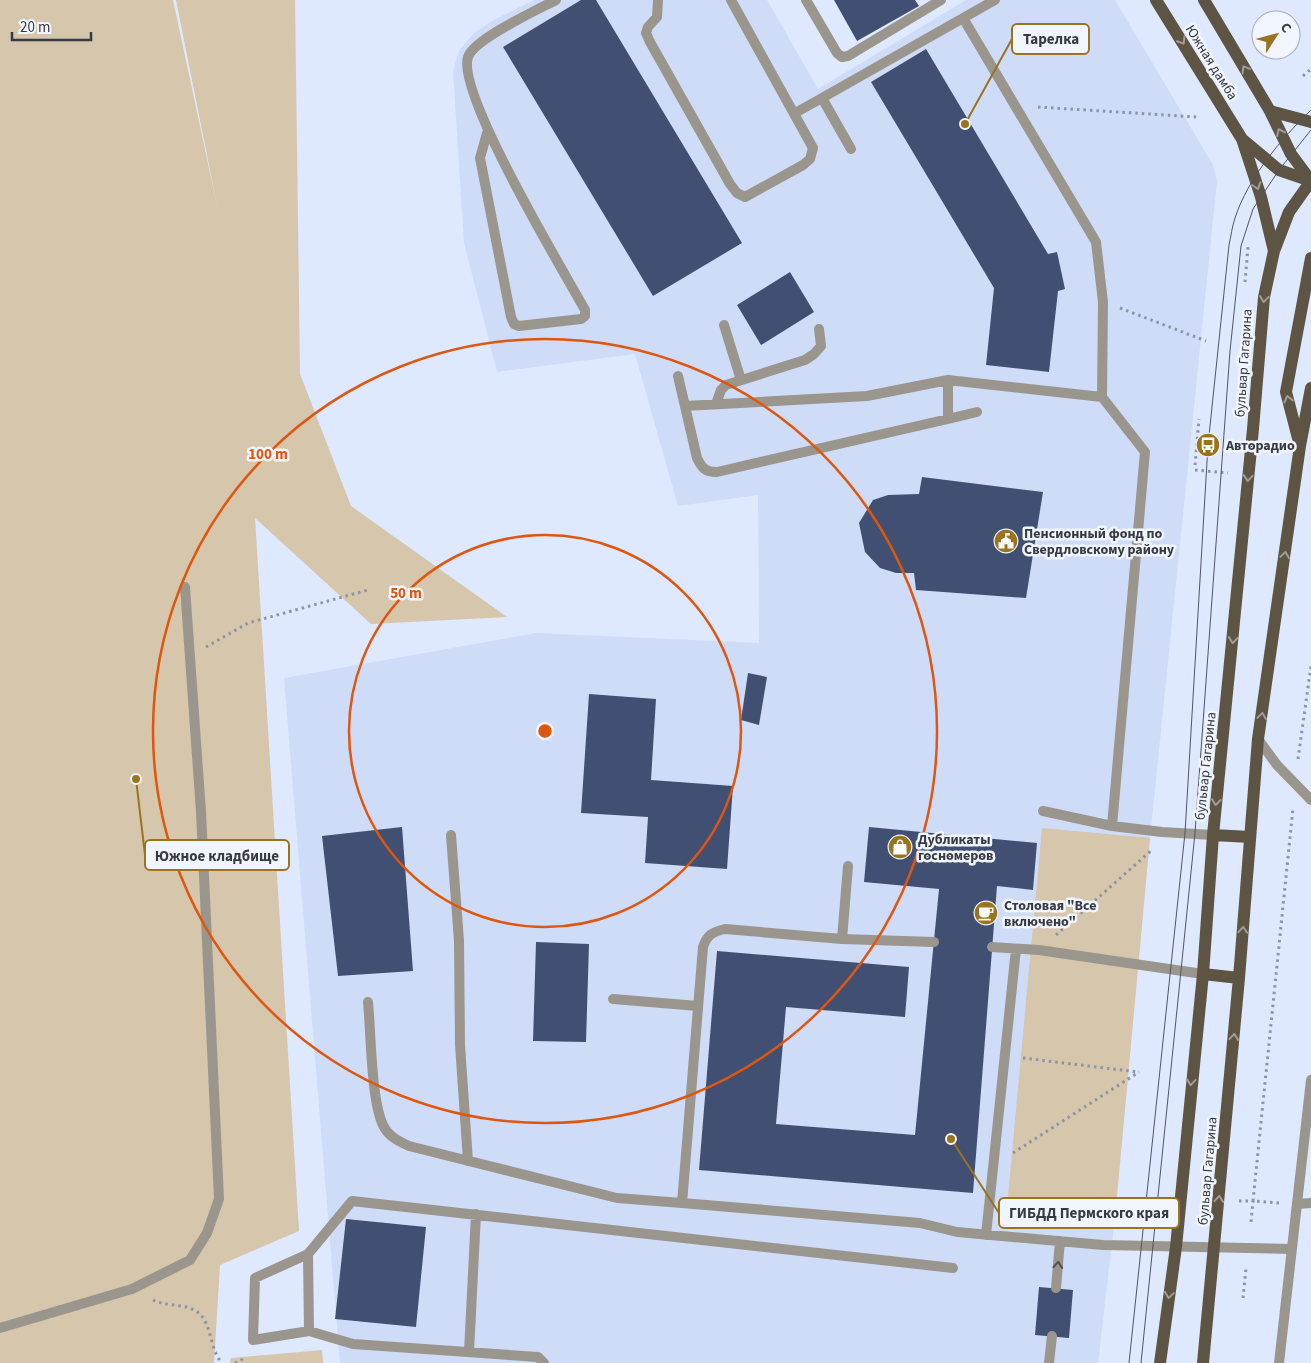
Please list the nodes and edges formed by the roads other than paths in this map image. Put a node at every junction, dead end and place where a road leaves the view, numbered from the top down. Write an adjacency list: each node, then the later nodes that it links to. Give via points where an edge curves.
1 (556, 0): 14 (street, via 487,37 468,57 466,72)
2 (658, 0): 12 (street, via 657,17 646,33 737,193 753,194 810,159 813,148)
3 (731, 0): 12 (street)
4 (806, 0): 5 (street, via 842,57)
5 (942, 0)
6 (994, 0): 9 (street)
7 (1156, 0): 15 (main road, Южная дамба, one-way to 15)
8 (1204, 0): 11 (main road, Южная дамба, one-way to 8)
9 (963, 18): 10 (street); 26 (street, via 1096,242 1103,302)
10 (822, 98): 12 (street); 16 (street)
11 (1270, 111): 13 (main road); 17 (main road, one-way to 11, via 1291,154)
12 (795, 113)
13 (1311, 122)
14 (487, 133): 14 (street, via 585,310 581,319 514,324 480,158)
15 (1242, 139): 17 (main road, Южная дамба, via 1279,170); 18 (main road, Южная дамба, one-way to 18)
16 (851, 149)
17 (1311, 181): 18 (main road, бульвар Гагарина, via 1289,212)
18 (1274, 251): 38 (main road, бульвар Гагарина, one-way to 38, via 1264,297)
19 (1311, 258): 31 (main road, бульвар Гагарина, one-way to 19, via 1286,392)
20 (724, 325): 23 (street)
21 (819, 329): 23 (street, via 821,346 814,354)
22 (678, 376): 28 (street)
23 (741, 380): 27 (street, via 726,385)
24 (948, 380): 26 (street); 27 (street, via 867,396); 30 (street)
25 (1311, 388): 31 (main road, бульвар Гагарина)
26 (1102, 397): 36 (street, via 1145,452)
27 (716, 404): 28 (street)
28 (685, 406): 30 (street, via 697,458 707,472)
29 (977, 412): 30 (street)
30 (948, 419)
31 (1300, 446): 33 (main road, бульвар Гагарина, one-way to 31)
32 (186, 587): 64 (street, via 201,812 219,1199 208,1233 190,1260 132,1289)
33 (1258, 739): 34 (street, via 1277,766); 39 (main road, бульвар Гагарина)
34 (1311, 800)
35 (1043, 811): 36 (street)
36 (1112, 826): 38 (street)
37 (451, 835): 51 (street, via 460,941 460,1044)
38 (1213, 835): 39 (main road); 45 (main road, бульвар Гагарина)
39 (1250, 837): 46 (main road, бульвар Гагарина, one-way to 39)
40 (848, 866): 41 (street)
41 (842, 939): 42 (street); 49 (street, via 725,929 715,931 707,937 703,947)
42 (934, 942)
43 (992, 947): 44 (street)
44 (1016, 949): 45 (street); 56 (street)
45 (1203, 974): 46 (main road); 58 (main road, бульвар Гагарина, one-way to 58)
46 (1240, 978): 59 (main road, бульвар Гагарина, one-way to 46)
47 (613, 999): 49 (street)
48 (368, 1002): 51 (street, via 377,1108 383,1126 394,1139 409,1146)
49 (698, 1006): 52 (street)
50 (1311, 1080): 54 (street)
51 (468, 1161): 52 (street, via 617,1198)
52 (682, 1203): 56 (street, via 920,1223)
53 (1311, 1203): 54 (street)
54 (1298, 1204): 60 (street)
55 (476, 1214): 61 (street, via 352,1200); 62 (street); 67 (street)
56 (986, 1235): 57 (street)
57 (1060, 1241): 58 (street); 63 (street, one-way to 57)
58 (1176, 1247): 59 (street); 70 (main road, бульвар Гагарина, one-way to 70)
59 (1215, 1247): 60 (street); 71 (main road, бульвар Гагарина)
60 (1291, 1249): 72 (street)
61 (308, 1254): 65 (street); 65 (street, via 255,1278 253,1340)
62 (953, 1268)
63 (1056, 1288)
64 (0, 1328)
65 (309, 1331): 67 (street, via 353,1344)
66 (1052, 1336): 69 (street)
67 (469, 1352): 68 (street, via 538,1357)
68 (544, 1363)
69 (1049, 1363)
70 (1160, 1363)
71 (1204, 1363)
72 (1279, 1363)

